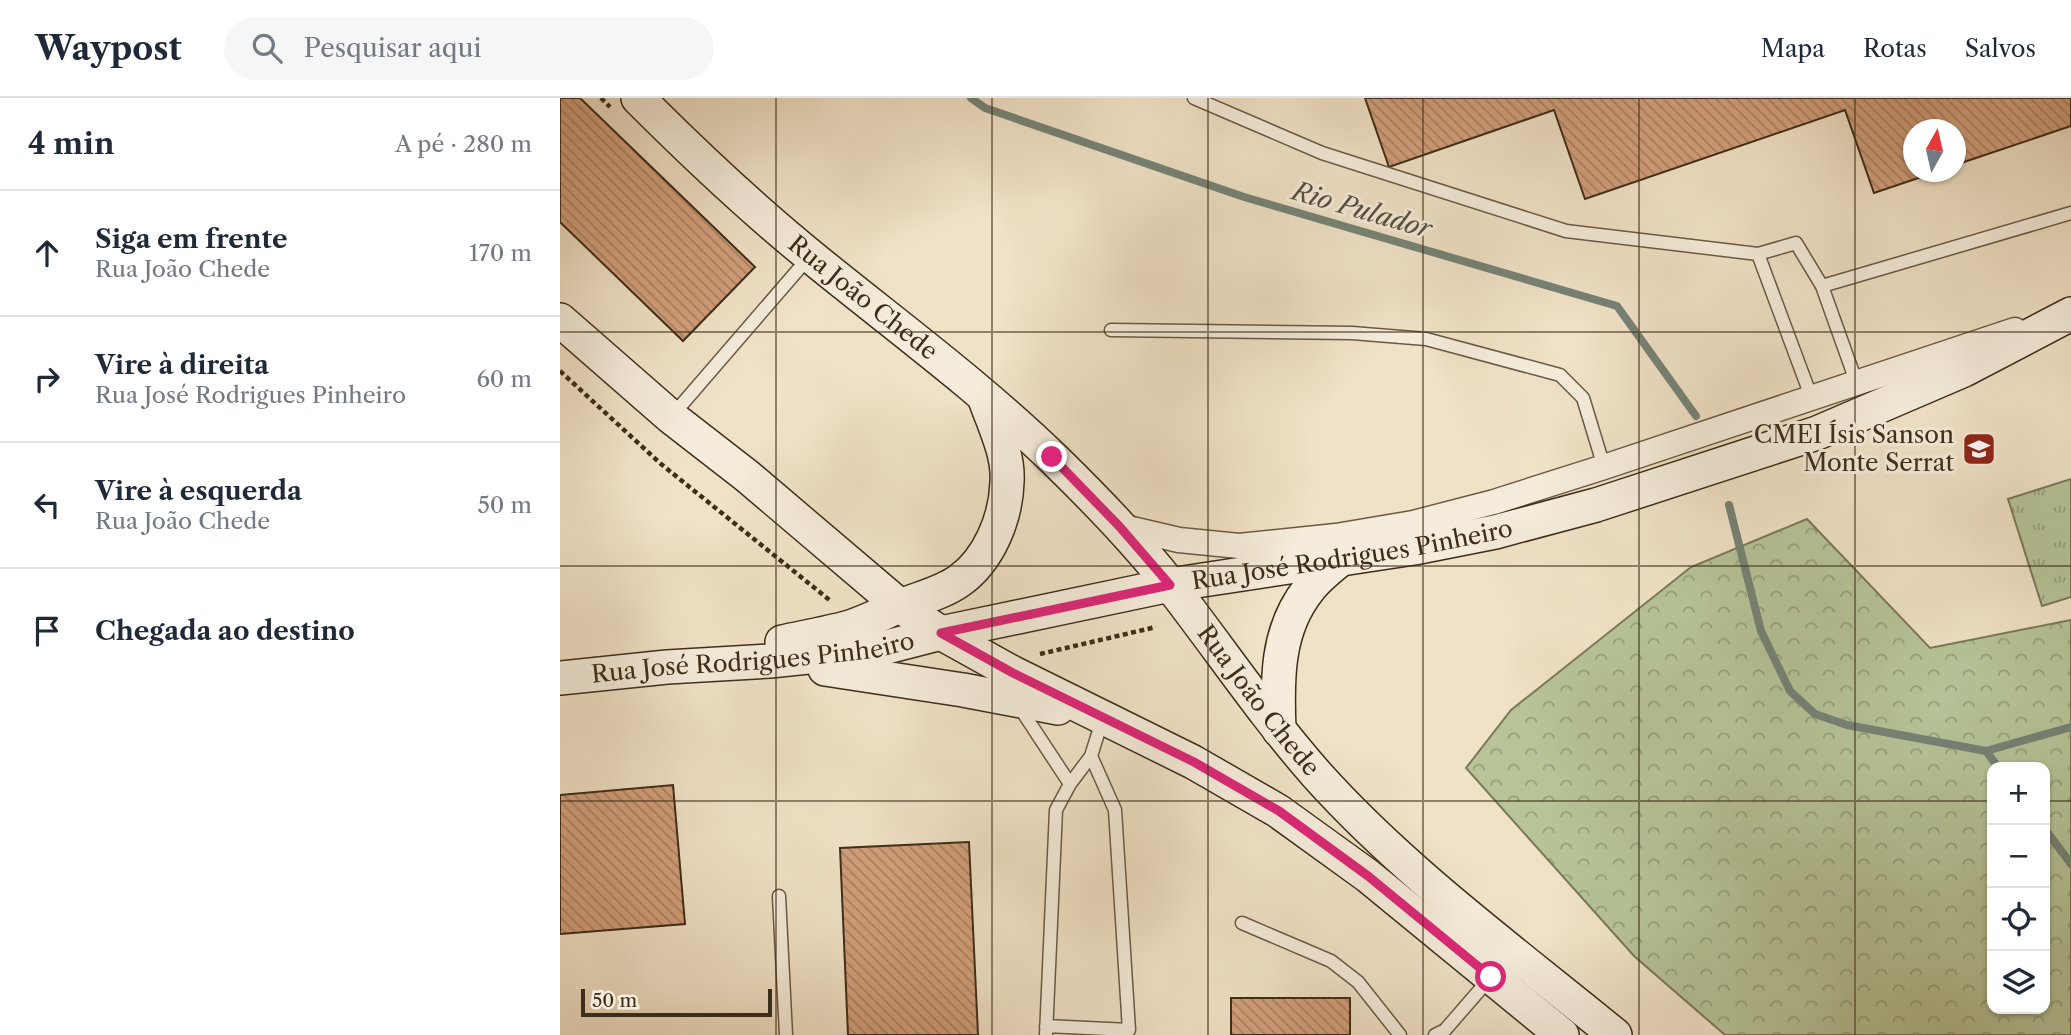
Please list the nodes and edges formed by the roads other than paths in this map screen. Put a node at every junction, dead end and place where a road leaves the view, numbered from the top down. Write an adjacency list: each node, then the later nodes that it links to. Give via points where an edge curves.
1 (1194, 98): 4 (lane, via 1322,153 1566,231)
2 (629, 107): 5 (main road, Rua João Chede, via 695,154)
3 (2071, 213): 6 (lane)
4 (1758, 254): 6 (lane, via 1796,243); 12 (lane)
5 (810, 256): 11 (main road, Rua João Chede); 13 (lane)
6 (1822, 286): 10 (lane)
7 (2071, 313): 10 (street); 16 (main road, Rua José Rodrigues Pinheiro, via 1964,370 1817,433 1596,505)
8 (560, 320): 13 (main road)
9 (1111, 330): 14 (lane, via 1352,333 1426,339 1560,375 1583,398)
10 (1857, 384): 12 (street)
11 (984, 396): 15 (main road, Rua João Chede); 19 (main road, via 1002,448 1007,481 992,541 960,580)
12 (1812, 399): 14 (street)
13 (671, 417): 19 (main road)
14 (1604, 467): 15 (street, via 1447,516 1336,536 1239,546 1179,540); 16 (street)
15 (1119, 526): 18 (main road, Rua João Chede)
16 (1495, 532): 17 (main road, Rua José Rodrigues Pinheiro)
17 (1340, 559): 18 (main road, Rua José Rodrigues Pinheiro); 26 (main road, via 1309,588 1291,619 1280,654)
18 (1170, 585): 20 (main road, Rua José Rodrigues Pinheiro); 26 (main road, Rua João Chede)
19 (900, 606): 20 (main road); 22 (main road, via 849,627)
20 (941, 633): 21 (main road, Rua José Rodrigues Pinheiro, via 875,650); 25 (main road)
21 (770, 661): 22 (main road, Rua José Rodrigues Pinheiro); 24 (main road)
22 (667, 667): 23 (main road, Rua José Rodrigues Pinheiro)
23 (560, 678)
24 (1014, 699): 25 (main road); 28 (lane)
25 (1104, 717): 27 (lane); 31 (main road, via 1279,811 1368,876)
26 (1279, 730): 37 (main road, Rua João Chede, via 1367,827 1413,869)
27 (1091, 756): 28 (lane); 32 (lane, via 1115,810 1129,1030)
28 (1070, 784): 32 (lane, via 1056,810)
29 (779, 896): 33 (lane)
30 (1242, 923): 34 (lane, via 1331,961 1358,982)
31 (1491, 977): 35 (lane, via 1445,1030); 36 (main road)
32 (1046, 1030)
33 (786, 1035)
34 (1400, 1035)
35 (1435, 1035)
36 (1562, 1035)
37 (1615, 1035)

